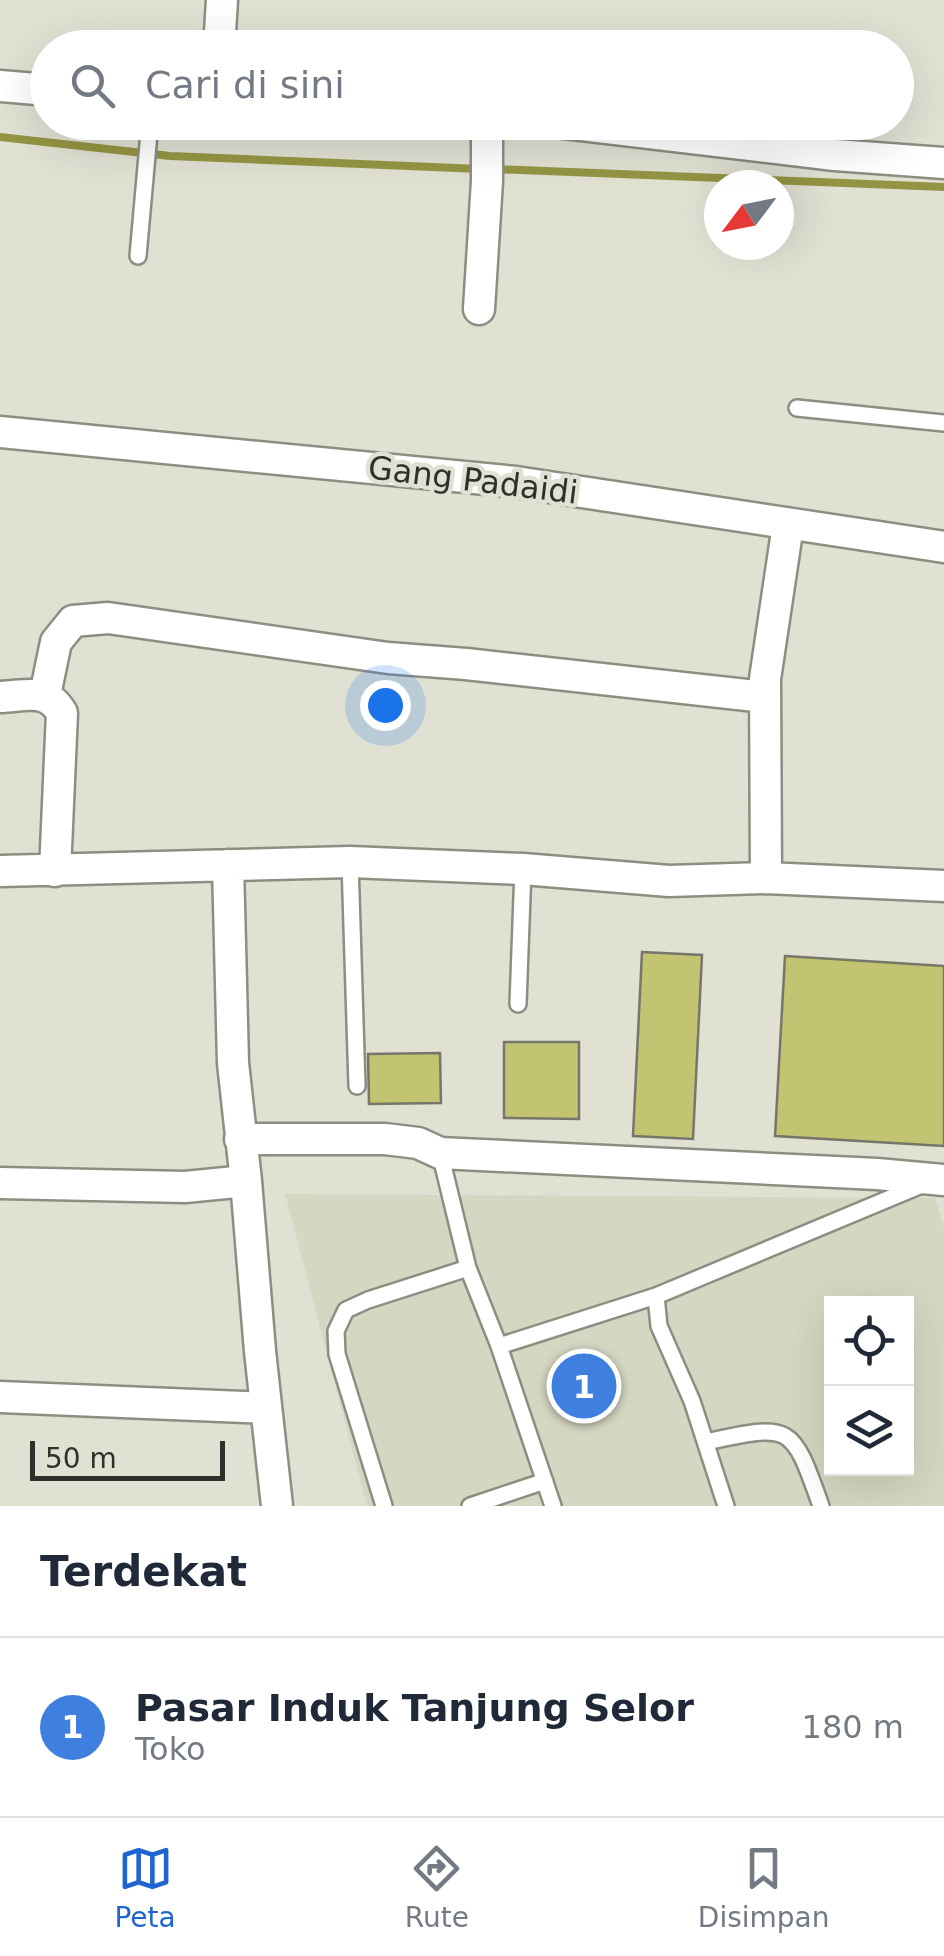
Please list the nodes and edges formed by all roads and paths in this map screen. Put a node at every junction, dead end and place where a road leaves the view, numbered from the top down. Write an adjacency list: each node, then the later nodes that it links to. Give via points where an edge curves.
1 (222, 0): 2 (street)
2 (220, 30)
3 (0, 86): 4 (street)
4 (30, 88)
5 (149, 140): 9 (lane)
6 (487, 140): 10 (street)
7 (713, 140): 8 (street)
8 (944, 162)
9 (138, 256)
10 (479, 309)
11 (796, 408): 12 (lane)
12 (944, 423)
13 (1, 434): 14 (street, Gang Padaidi, via 516,482)
14 (788, 525): 15 (street, Gang Padaidi); 17 (street)
15 (944, 547)
16 (45, 695): 17 (street, via 56,642 73,621 108,618 388,658); 18 (street); 22 (street, via 62,713)
17 (765, 697): 24 (street)
18 (0, 698)
19 (350, 862): 20 (street); 21 (street); 27 (lane)
20 (228, 865): 22 (street); 28 (street)
21 (522, 869): 24 (street, via 670,880); 26 (lane)
22 (55, 870): 23 (street)
23 (0, 872)
24 (766, 878): 25 (street)
25 (944, 886)
26 (518, 1004)
27 (357, 1086)
28 (240, 1138): 29 (street, via 385,1139); 31 (street)
29 (440, 1153): 30 (street); 33 (lane)
30 (940, 1179): 34 (lane)
31 (246, 1180): 32 (street, via 184,1187); 37 (street)
32 (0, 1184)
33 (468, 1268): 35 (lane); 41 (lane, via 346,1310 336,1332)
34 (656, 1296): 35 (lane); 38 (lane, via 659,1326)
35 (499, 1346): 39 (lane)
36 (0, 1397): 37 (street)
37 (266, 1408): 40 (street)
38 (706, 1442): 44 (lane); 45 (lane, via 753,1432 794,1440)
39 (545, 1482): 42 (lane); 43 (lane)
40 (277, 1506)
41 (384, 1506)
42 (470, 1506)
43 (553, 1506)
44 (726, 1506)
45 (821, 1506)

